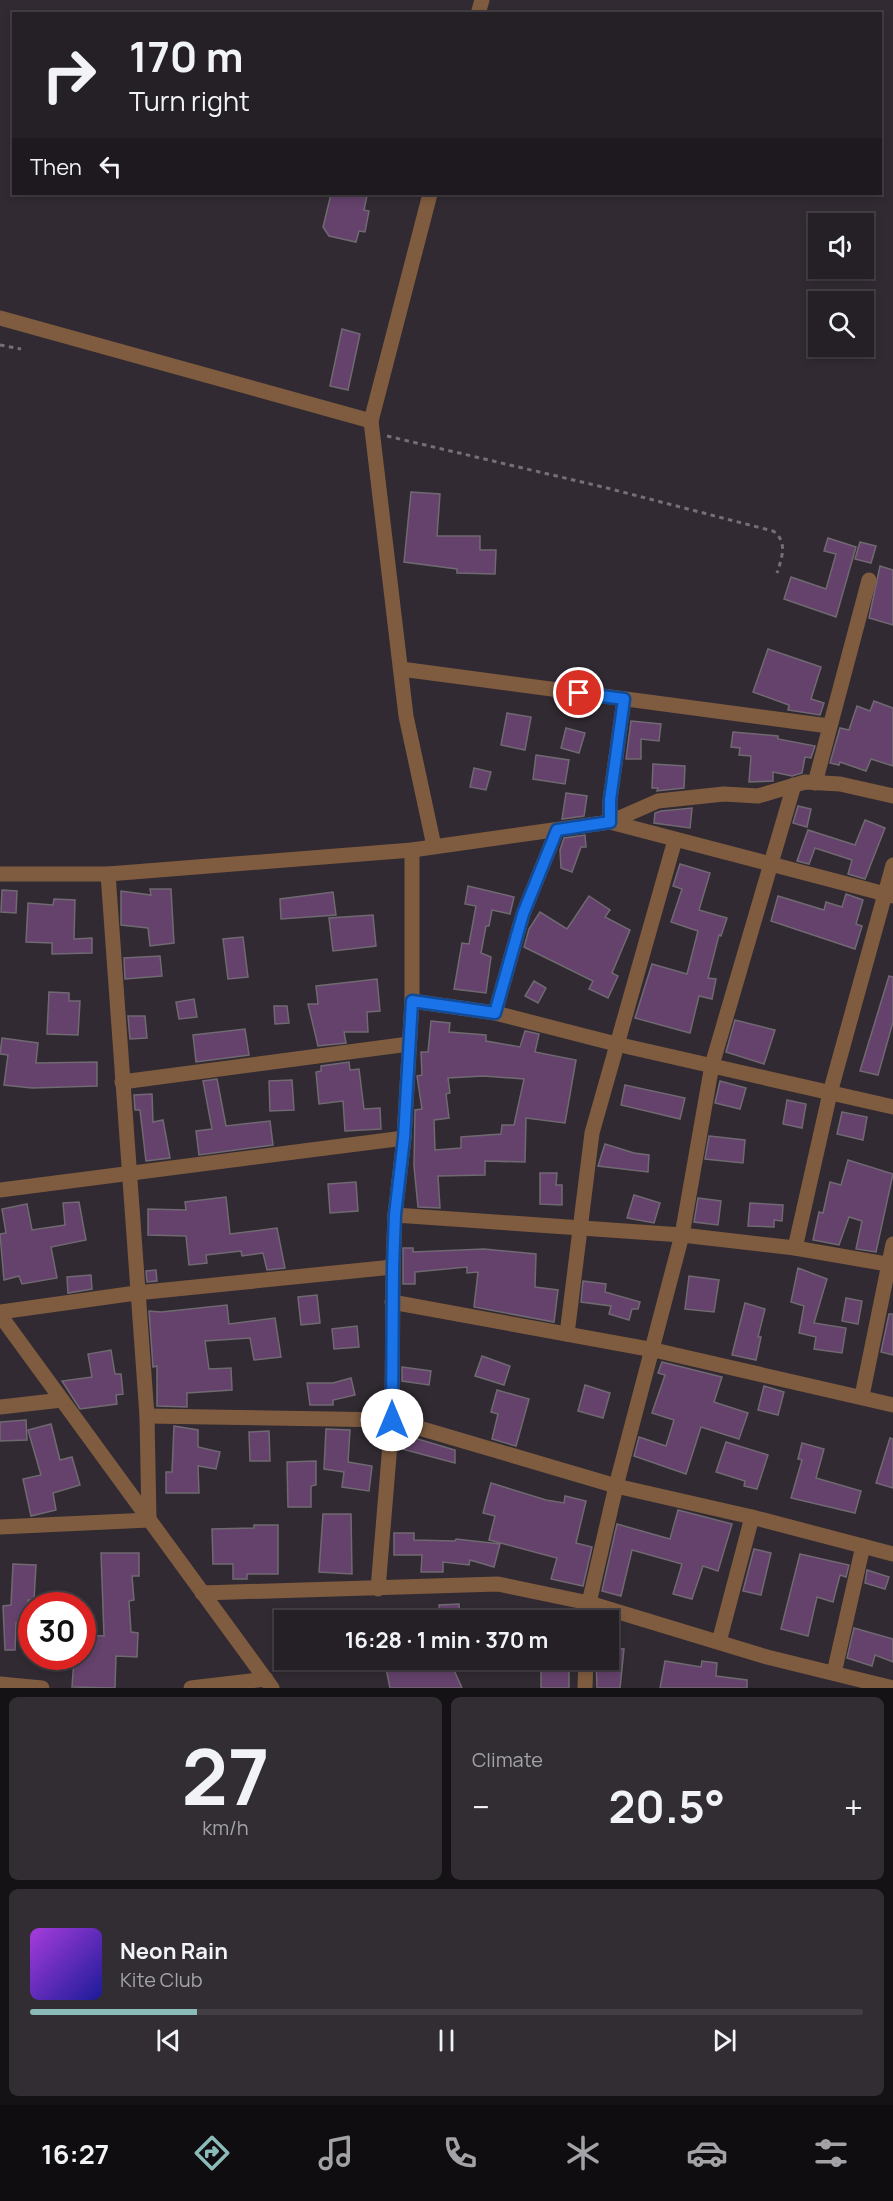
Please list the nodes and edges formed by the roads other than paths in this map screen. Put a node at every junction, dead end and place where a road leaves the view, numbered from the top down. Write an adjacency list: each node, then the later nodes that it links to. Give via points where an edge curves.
1 (430, 195): 3 (street)
2 (0, 318): 3 (street)
3 (371, 427): 5 (street)
4 (869, 580): 7 (street)
5 (401, 669): 6 (street); 14 (street, via 406,716)
6 (624, 699): 7 (street); 11 (street)
7 (829, 726): 8 (street)
8 (815, 783): 9 (street); 10 (street, via 840,784)
9 (794, 785): 11 (street, via 758,796 724,794 658,801); 17 (street)
10 (893, 796)
11 (610, 822): 12 (street); 13 (street)
12 (557, 830): 14 (street); 22 (street, via 523,914)
13 (675, 840): 17 (street); 24 (street)
14 (434, 846): 15 (street)
15 (412, 850): 19 (street); 21 (street)
16 (893, 865): 20 (street)
17 (771, 866): 20 (street); 25 (street)
18 (0, 874): 19 (street)
19 (108, 874): 26 (street)
20 (889, 895): 27 (street)
21 (412, 1001): 22 (street); 23 (street)
22 (495, 1013): 24 (street)
23 (409, 1044): 26 (street); 29 (street)
24 (616, 1044): 25 (street); 33 (street, via 592,1133)
25 (712, 1065): 27 (street); 34 (street)
26 (122, 1082): 30 (street)
27 (830, 1093): 28 (street); 36 (street)
28 (893, 1107)
29 (404, 1138): 30 (street); 32 (street)
30 (129, 1173): 31 (street); 39 (street)
31 (0, 1190)
32 (395, 1215): 33 (street); 38 (street)
33 (579, 1228): 34 (street); 42 (street)
34 (682, 1235): 36 (street); 43 (street)
35 (893, 1244): 37 (street)
36 (795, 1248): 37 (street)
37 (890, 1265): 44 (street)
38 (393, 1267): 39 (street); 40 (street)
39 (136, 1293): 41 (street); 48 (street)
40 (392, 1302): 42 (street); 49 (street)
41 (0, 1313): 45 (street)
42 (567, 1334): 43 (street)
43 (654, 1350): 44 (street); 50 (street)
44 (862, 1396): 46 (street)
45 (62, 1401): 47 (street); 52 (street)
46 (893, 1405)
47 (0, 1407)
48 (147, 1416): 49 (street); 52 (street)
49 (392, 1420): 50 (street); 56 (street)
50 (616, 1486): 51 (street); 58 (street)
51 (752, 1516): 54 (street); 60 (street)
52 (149, 1520): 53 (street); 57 (street)
53 (0, 1527)
54 (863, 1546): 55 (street); 62 (street)
55 (893, 1554)
56 (378, 1589): 57 (street); 58 (street, via 498,1584)
57 (202, 1593): 64 (street)
58 (589, 1603): 59 (street); 60 (street)
59 (589, 1610)
60 (719, 1642): 62 (street)
61 (586, 1670): 67 (street)
62 (834, 1673): 68 (street)
63 (0, 1684): 65 (street)
64 (269, 1684): 66 (street)
65 (42, 1688)
66 (191, 1688)
67 (585, 1688)
68 (893, 1688)

